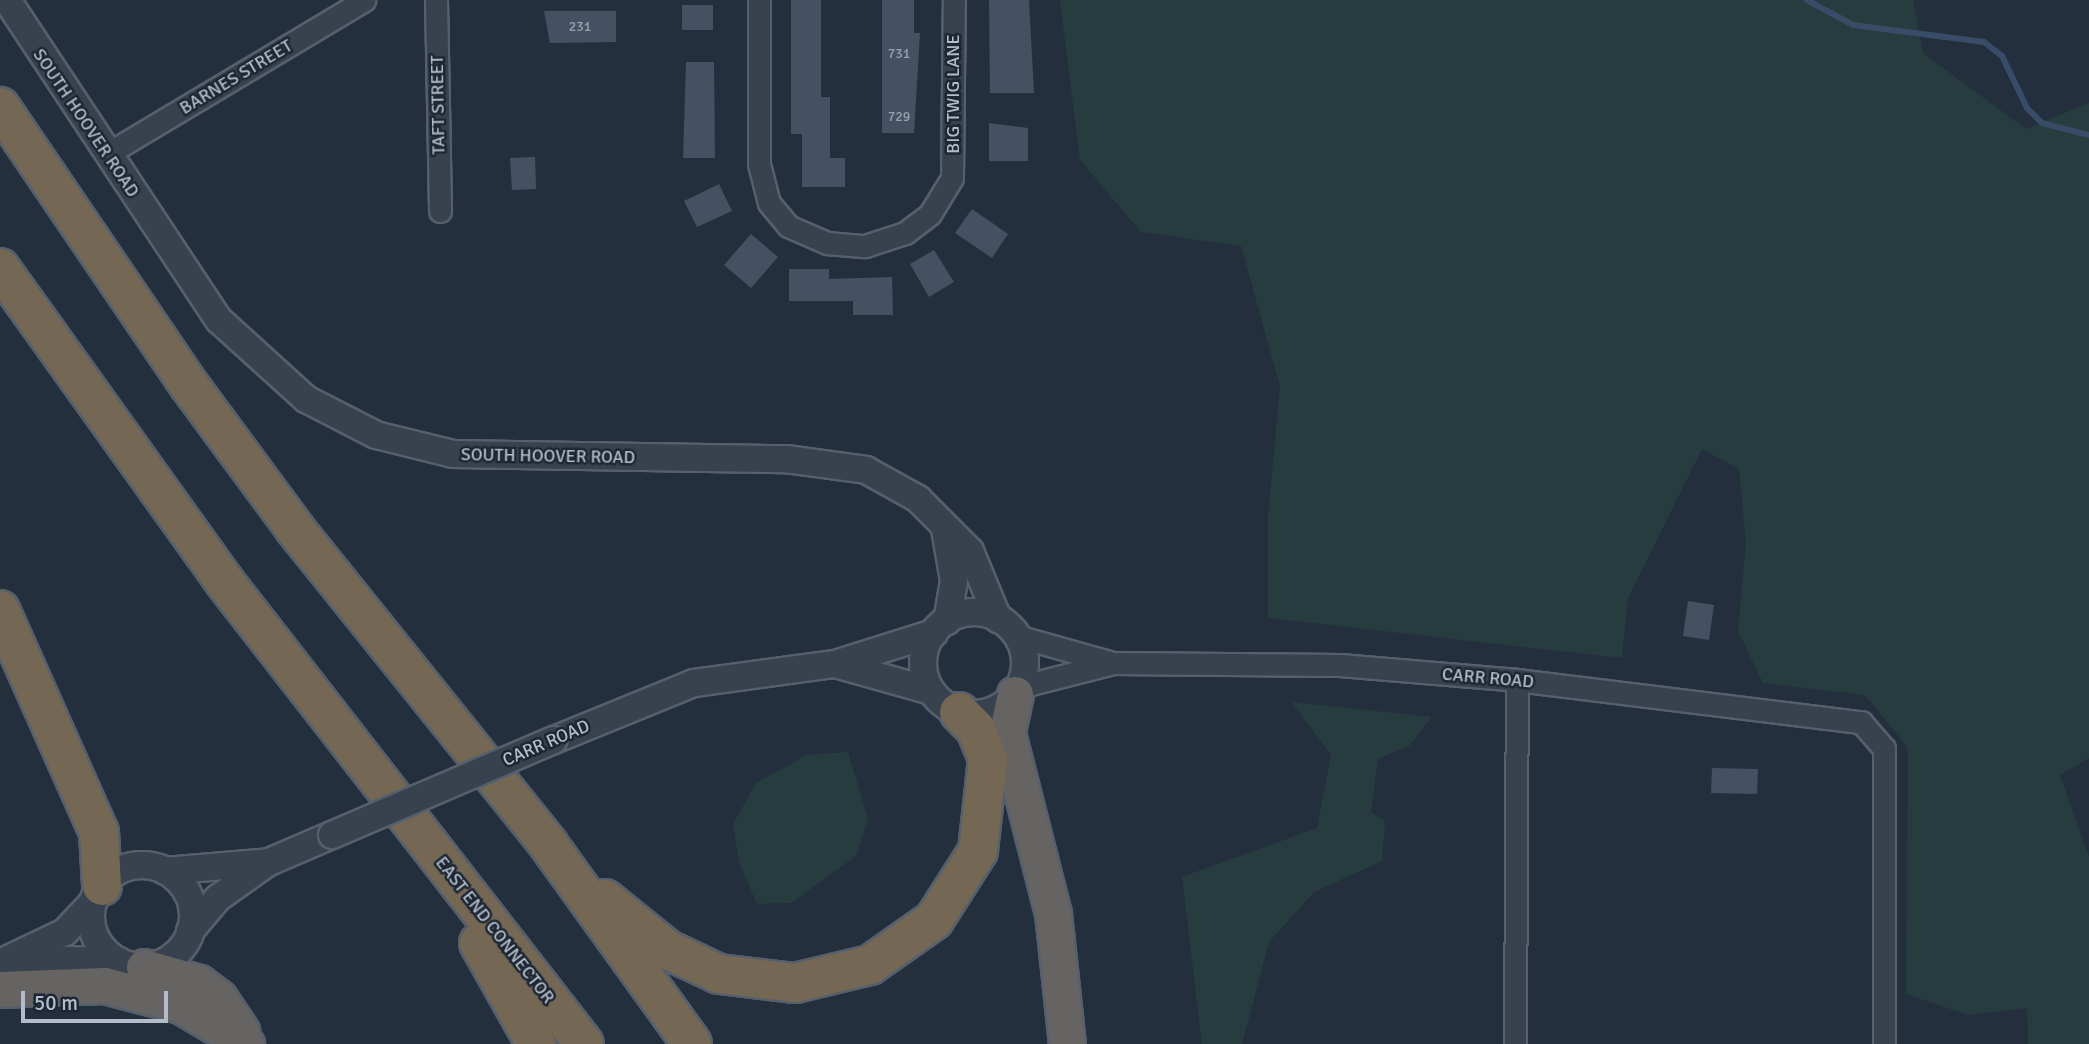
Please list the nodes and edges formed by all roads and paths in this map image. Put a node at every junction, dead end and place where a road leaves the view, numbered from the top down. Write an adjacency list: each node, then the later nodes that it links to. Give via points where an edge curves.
1 (7, 0): 7 (street, SOUTH HOOVER ROAD)
2 (364, 0): 7 (street, BARNES STREET)
3 (436, 0): 8 (street, TAFT STREET)
4 (759, 0): 5 (street, BIG TWIG LANE, via 759,164 769,203 798,230 827,243 865,246 905,233 930,214 952,178)
5 (954, 0)
6 (0, 107): 20 (highway, via 287,518)
7 (107, 154): 10 (street, SOUTH HOOVER ROAD, via 238,342 306,400 352,426 401,443 479,457 745,457 845,465 902,487)
8 (440, 211)
9 (0, 268): 19 (highway, via 125,447)
10 (945, 529): 12 (street, via 954,581); 13 (street, SOUTH HOOVER ROAD, via 970,551)
11 (0, 610): 23 (highway, via 99,832)
12 (940, 627): 13 (street, via 972,613); 15 (street, CARR ROAD); 18 (street, via 924,657)
13 (1007, 627): 14 (street, CARR ROAD); 17 (street, via 1025,661)
14 (1113, 663): 16 (street, CARR ROAD, via 1290,662); 17 (street, CARR ROAD)
15 (835, 664): 18 (street, CARR ROAD); 21 (street, CARR ROAD, bridge, via 694,683)
16 (1517, 680): 33 (street); 34 (street, CARR ROAD, via 1861,722 1884,748)
17 (1017, 690): 18 (street, via 985,713); 32 (highway, via 1007,733 1053,913)
18 (945, 701): 20 (highway, via 976,729 988,759 978,851 934,920 892,953 846,974 770,983 694,964 628,920)
19 (406, 817): 29 (highway); 30 (highway, EAST END CONNECTOR)
20 (548, 844): 31 (highway)
21 (269, 862): 22 (street, CARR ROAD); 24 (street, CARR ROAD, via 218,898)
22 (165, 871): 23 (street, via 131,867); 24 (street, via 189,897)
23 (98, 893): 25 (street, via 65,932); 26 (street, via 95,936)
24 (190, 931): 26 (street, via 169,959)
25 (0, 963)
26 (131, 964): 27 (street, via 68,960); 28 (highway, via 188,976 209,989)
27 (0, 988): 28 (highway, via 74,981 104,985 180,1005)
28 (247, 1044)
29 (536, 1044)
30 (584, 1044)
31 (692, 1044)
32 (1067, 1044)
33 (1515, 1044)
34 (1884, 1044)

